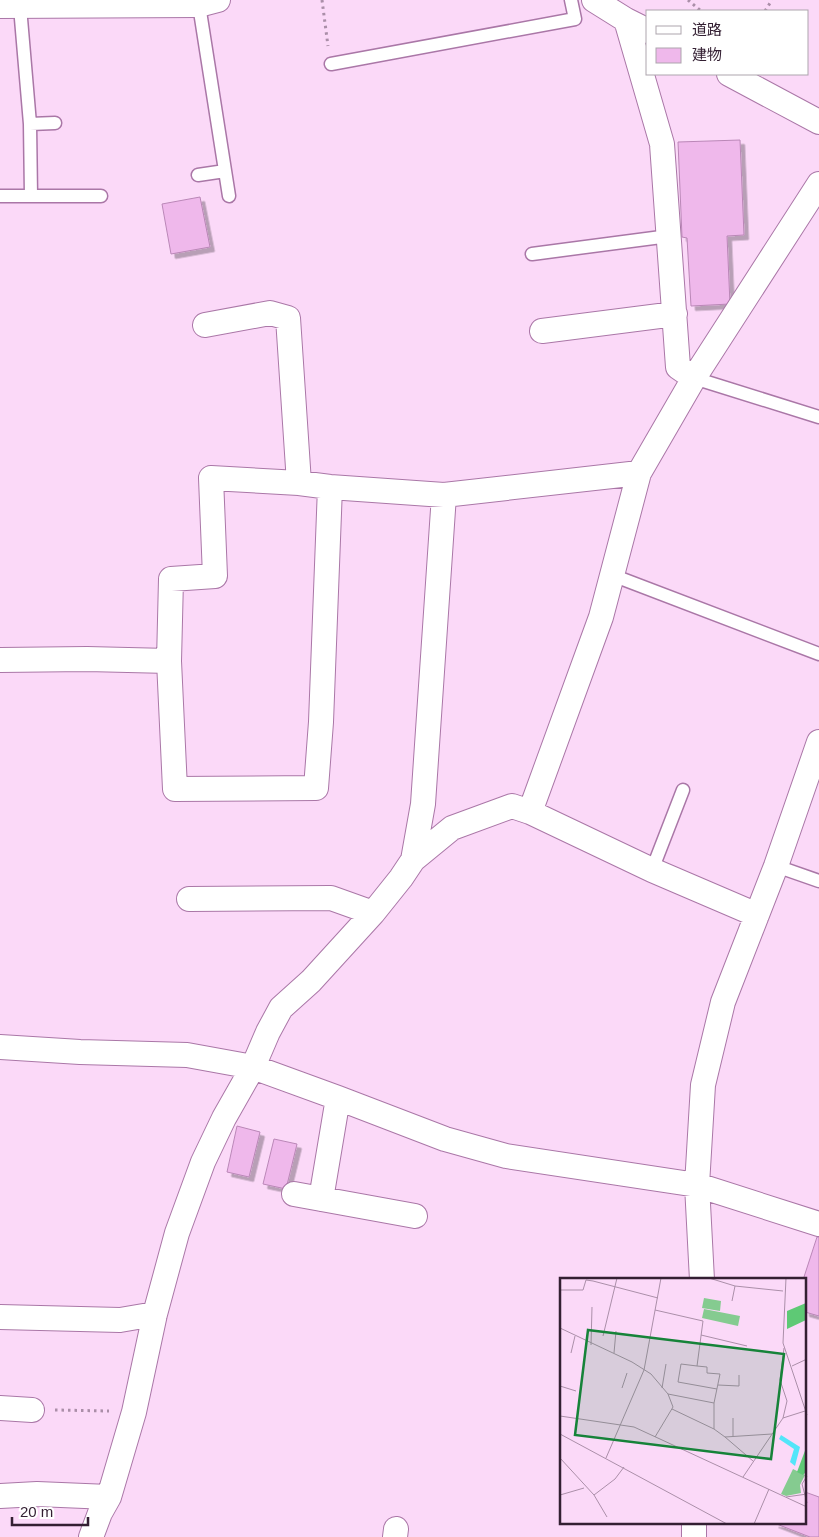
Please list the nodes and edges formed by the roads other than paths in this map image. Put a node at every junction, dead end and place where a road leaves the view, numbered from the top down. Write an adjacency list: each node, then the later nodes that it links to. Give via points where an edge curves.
1 (571, 0): 7 (lane, via 575,19)
2 (594, 0): 5 (street)
3 (209, 3): 4 (street); 12 (lane)
4 (10, 7): 11 (lane)
5 (626, 20): 6 (street); 19 (street, via 662,144)
6 (646, 30)
7 (331, 64)
8 (731, 75): 9 (street)
9 (819, 122)
10 (55, 123): 11 (lane)
11 (30, 124): 16 (lane)
12 (225, 170): 13 (lane); 18 (lane)
13 (198, 174)
14 (819, 184): 24 (street)
15 (0, 196): 16 (lane)
16 (31, 196): 17 (lane)
17 (101, 196)
18 (229, 196)
19 (669, 236): 20 (lane); 21 (street)
20 (532, 254)
21 (675, 314): 23 (street); 24 (street, via 678,367)
22 (205, 325): 27 (street, via 270,313 288,318)
23 (542, 331)
24 (694, 378): 25 (lane); 26 (street)
25 (819, 417)
26 (639, 473): 29 (street); 30 (street)
27 (299, 483): 28 (street); 33 (street, via 211,478 215,576 171,579)
28 (330, 487): 29 (street); 33 (street, via 316,788 175,789)
29 (444, 495): 37 (street, via 423,804)
30 (612, 575): 31 (lane); 36 (street, via 601,616)
31 (819, 654)
32 (0, 660): 33 (street)
33 (169, 661)
34 (819, 742): 38 (street)
35 (683, 790): 39 (lane)
36 (530, 812): 37 (street, via 512,806 452,828); 39 (street)
37 (413, 860): 42 (street)
38 (776, 866): 40 (lane); 43 (street)
39 (652, 870): 43 (street)
40 (819, 881)
41 (188, 899): 42 (street, via 331,898)
42 (373, 912): 45 (street, via 311,981 281,1008)
43 (757, 915): 47 (street, via 723,1002 703,1085)
44 (0, 1047): 45 (street, via 187,1055)
45 (253, 1067): 46 (street); 53 (street, via 203,1162 177,1233)
46 (338, 1098): 47 (street, via 445,1139 506,1156); 49 (street)
47 (696, 1185): 51 (street); 52 (street)
48 (294, 1194): 49 (street)
49 (321, 1199): 50 (street)
50 (415, 1216)
51 (819, 1224)
52 (702, 1278)
53 (155, 1314): 54 (street, via 120,1320); 58 (street, via 134,1412)
54 (0, 1317)
55 (0, 1408): 56 (street)
56 (32, 1410)
57 (0, 1496): 58 (street)
58 (109, 1497): 60 (street)
59 (694, 1524): 61 (street)
60 (91, 1537)
61 (694, 1537)

